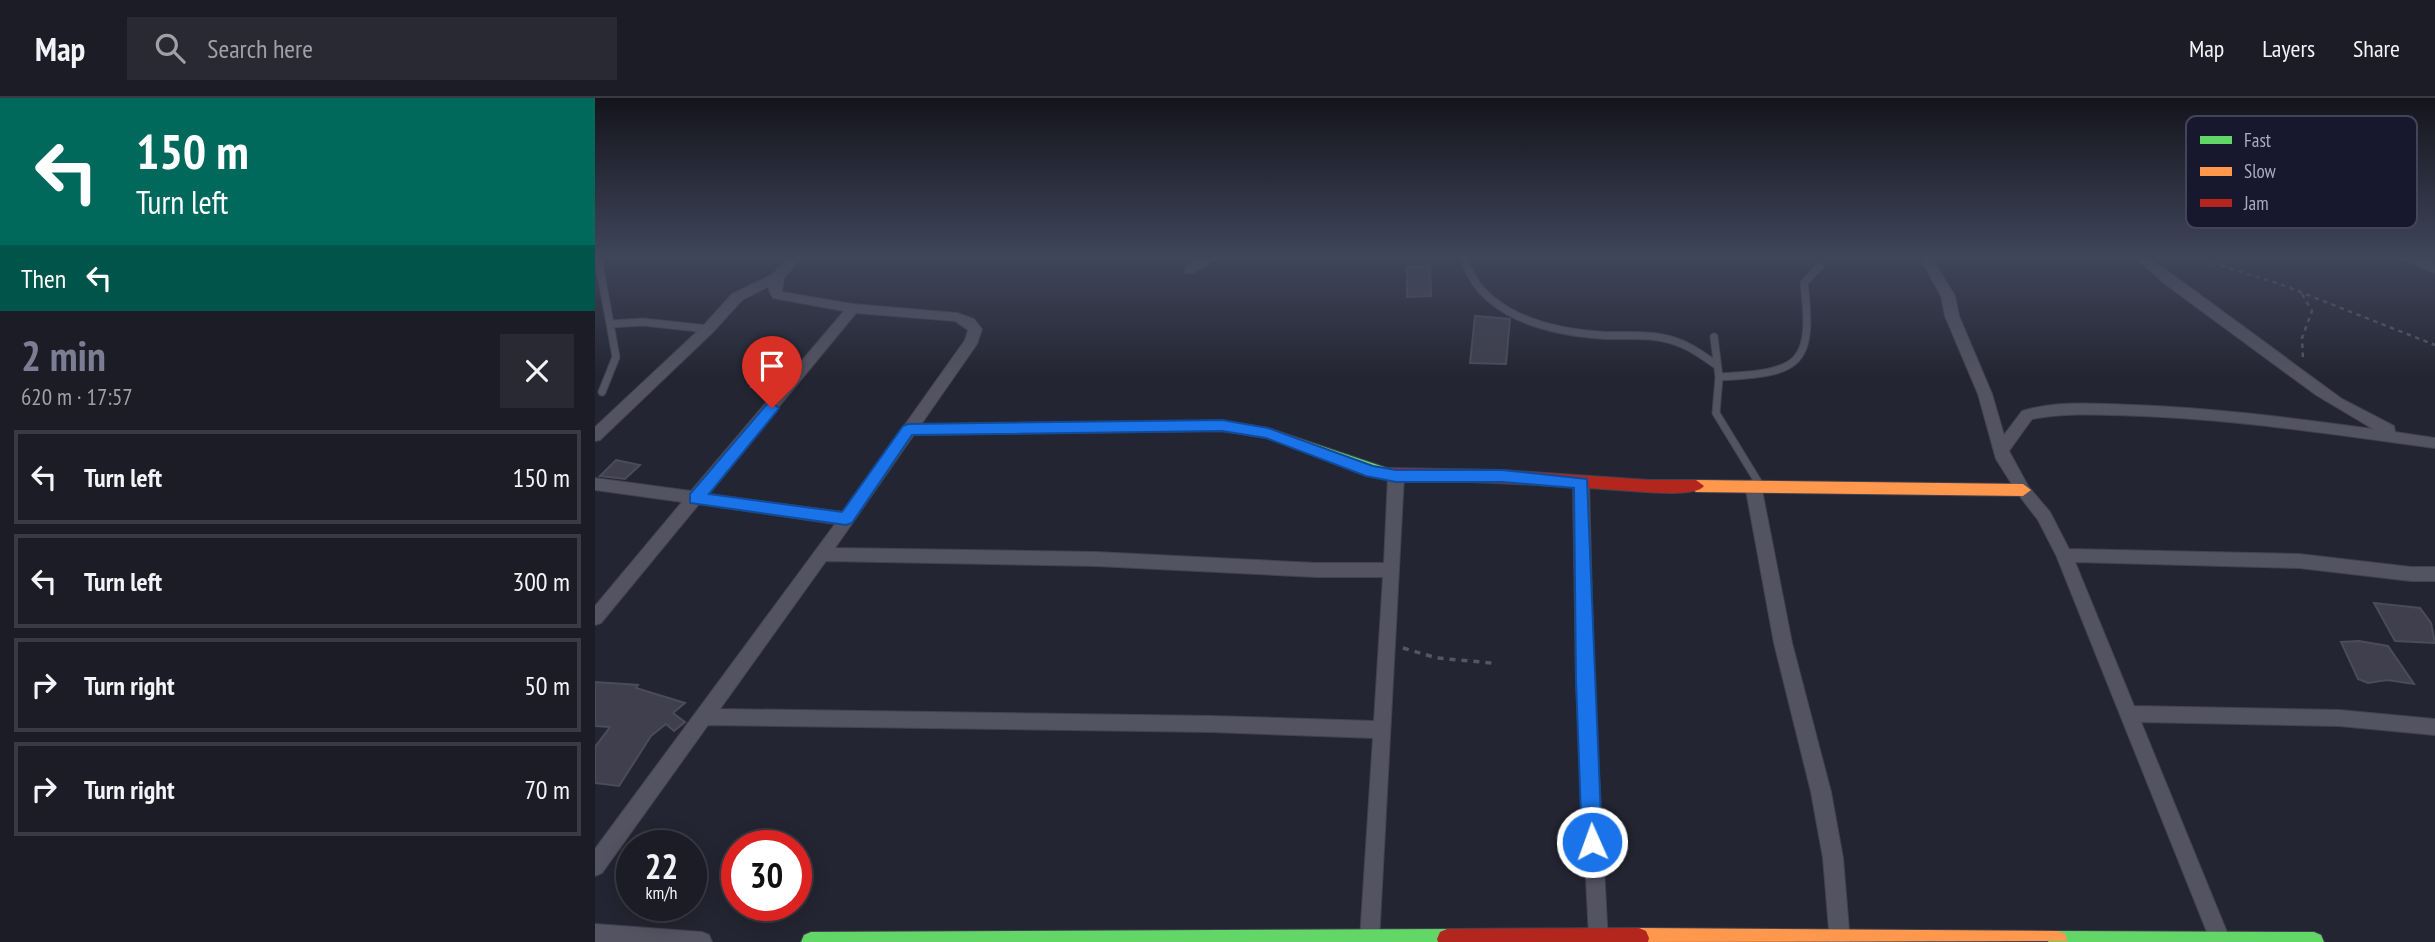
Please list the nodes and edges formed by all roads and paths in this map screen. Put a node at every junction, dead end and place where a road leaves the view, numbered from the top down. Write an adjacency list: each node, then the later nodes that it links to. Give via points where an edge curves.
1 (605, 297): 11 (lane)
2 (737, 297): 12 (street)
3 (791, 297): 10 (street)
4 (1487, 297): 15 (lane, via 1526,320 1596,335 1661,337 1686,344)
5 (1806, 297): 17 (lane, via 1808,336 1795,363 1780,372)
6 (1948, 297): 23 (street)
7 (2190, 297): 16 (street)
8 (2304, 297): 16 (path, via 2312,311 2302,338)
9 (2315, 297): 14 (path)
10 (853, 309): 19 (street, via 957,317 975,330 972,341); 29 (street)
11 (610, 324): 12 (lane, via 643,322); 18 (lane, via 618,349 615,368)
12 (708, 329): 20 (street)
13 (1714, 337): 15 (lane)
14 (2435, 345)
15 (1715, 364): 17 (lane)
16 (2301, 375): 21 (street, via 2361,420)
17 (1719, 377): 27 (lane, via 1716,413)
18 (602, 392)
19 (908, 430): 24 (street, via 1244,428); 30 (street)
20 (595, 436)
21 (2411, 438): 22 (street); 23 (street, via 2174,412 2067,408 2027,415)
22 (2435, 443)
23 (2003, 450): 28 (street)
24 (1396, 476): 25 (street, via 1489,476); 33 (street)
25 (1581, 483): 27 (street); 45 (street, via 1585,681)
26 (595, 484): 29 (street)
27 (1757, 485): 28 (street); 47 (street, via 1783,643 1821,792 1833,858)
28 (2023, 490): 32 (street, via 2044,516)
29 (696, 499): 30 (street); 35 (street)
30 (846, 519): 31 (street)
31 (822, 554): 33 (street); 39 (street)
32 (2064, 555): 34 (street, via 2299,561); 38 (street)
33 (1392, 570): 36 (street)
34 (2435, 574)
35 (595, 618)
36 (1388, 642): 37 (path, via 1437,658); 41 (street)
37 (1492, 663)
38 (2129, 714): 40 (street, via 2339,718); 48 (street)
39 (702, 718): 41 (street, via 1197,723); 42 (street)
40 (2435, 727)
41 (1382, 730): 44 (street)
42 (595, 866)
43 (595, 933): 49 (street)
44 (1370, 939): 46 (street); 50 (street)
45 (1609, 939): 46 (street); 47 (street)
46 (1416, 940)
47 (1840, 941): 48 (street)
48 (2221, 941): 51 (street)
49 (702, 942)
50 (811, 942)
51 (2312, 942)

